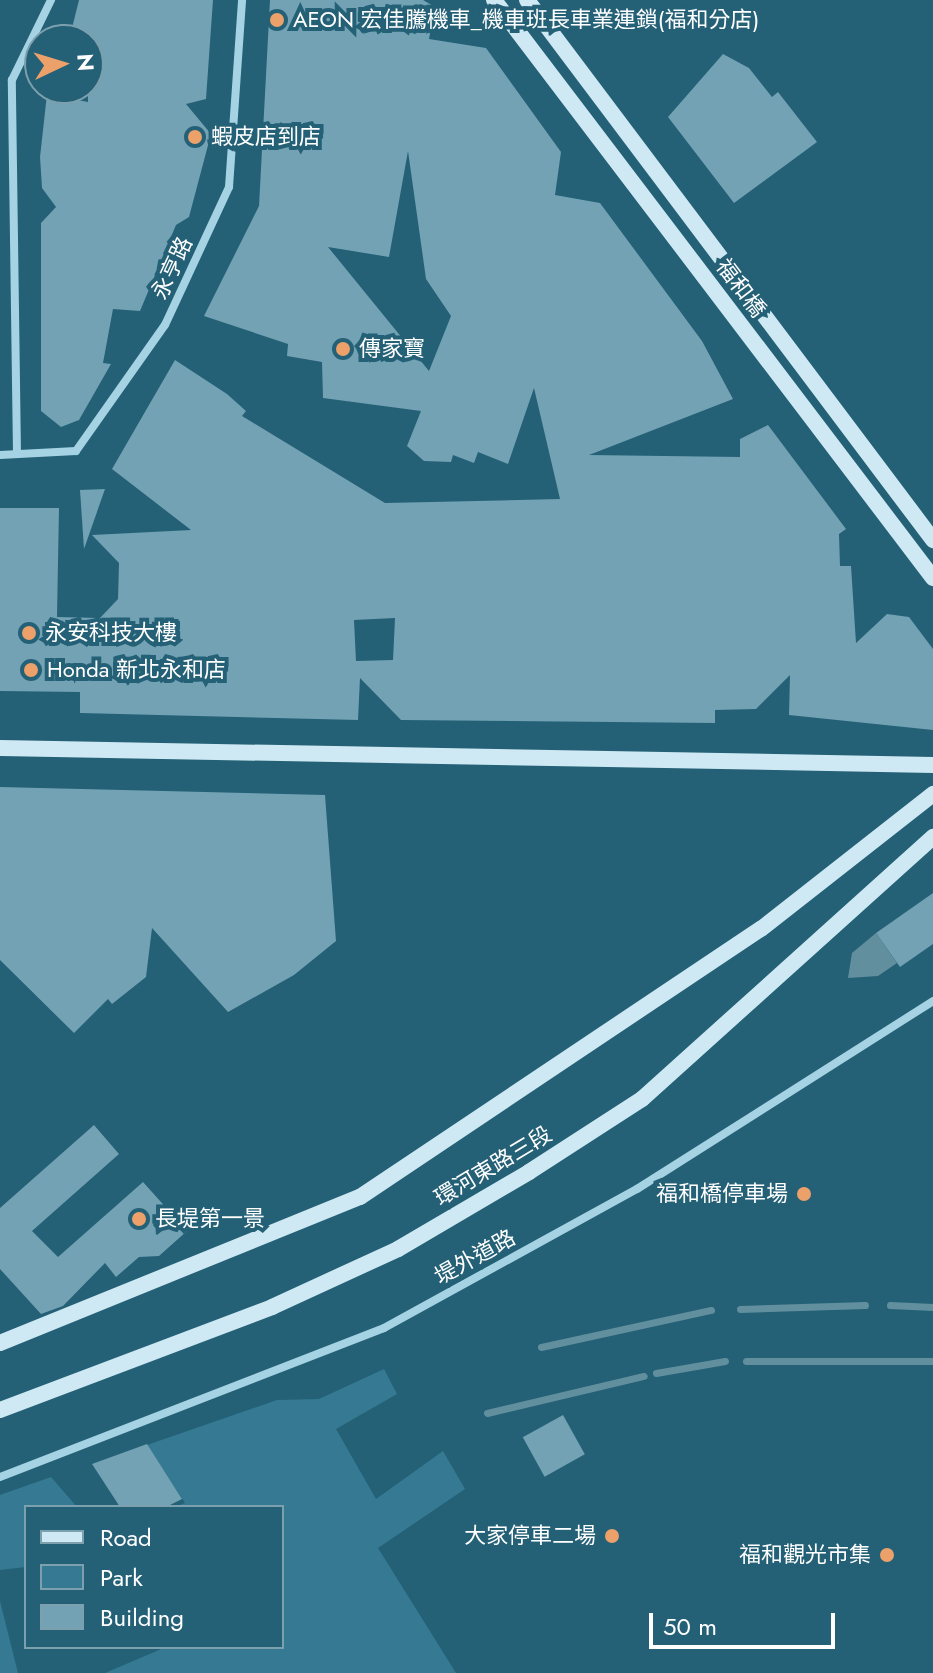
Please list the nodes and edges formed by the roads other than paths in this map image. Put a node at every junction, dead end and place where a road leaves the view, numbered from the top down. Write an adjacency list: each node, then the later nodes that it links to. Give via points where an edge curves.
1 (51, 0): 5 (street, via 12,80)
2 (242, 0): 5 (street, 永亨路, via 229,187 165,325 76,451)
3 (494, 0): 8 (main road, 福和橋)
4 (530, 3): 7 (main road, 福和橋)
5 (17, 454): 6 (street, 永亨路)
6 (0, 455)
7 (933, 540)
8 (933, 578)
9 (0, 748): 10 (main road)
10 (933, 765)
11 (933, 794): 14 (main road, via 761,929 360,1197)
12 (933, 837): 15 (main road, 環河東路三段, via 642,1099 529,1172 398,1249 272,1307)
13 (933, 1001): 16 (street, 堤外道路, via 637,1189 384,1328)
14 (0, 1343)
15 (0, 1410)
16 (0, 1477)

